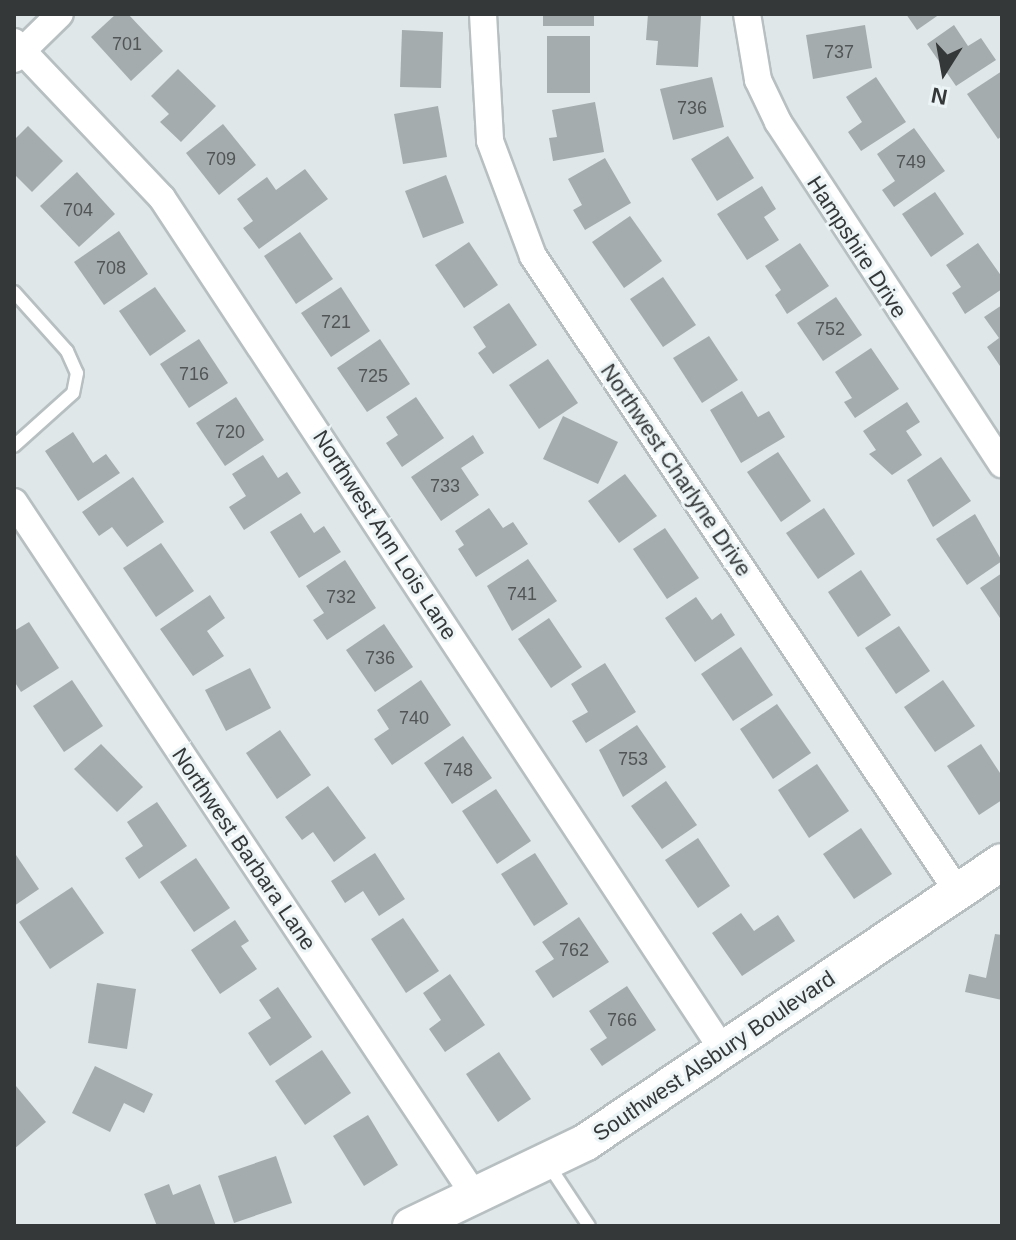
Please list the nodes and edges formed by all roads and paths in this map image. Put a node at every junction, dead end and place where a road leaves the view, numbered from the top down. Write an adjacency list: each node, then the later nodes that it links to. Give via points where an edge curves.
1 (60, 14): 4 (street)
2 (483, 14): 10 (street, Northwest Charlyne Drive, via 490,141 533,256)
3 (747, 14): 7 (street, Hampshire Drive, via 758,80 778,122)
4 (16, 50): 11 (street, Northwest Ann Lois Lane, via 162,198)
5 (14, 292): 6 (lane, via 67,351 77,373 73,393)
6 (14, 446)
7 (1002, 464)
8 (14, 502): 13 (street, Northwest Barbara Lane)
9 (1002, 862): 10 (main road, Southwest Alsbury Boulevard)
10 (958, 892): 11 (main road, Southwest Alsbury Boulevard)
11 (724, 1052): 12 (main road, Southwest Alsbury Boulevard, via 586,1142)
12 (546, 1161): 13 (main road, Southwest Alsbury Boulevard); 15 (lane)
13 (475, 1196): 14 (main road, Southwest Alsbury Boulevard)
14 (411, 1226)
15 (589, 1226)

